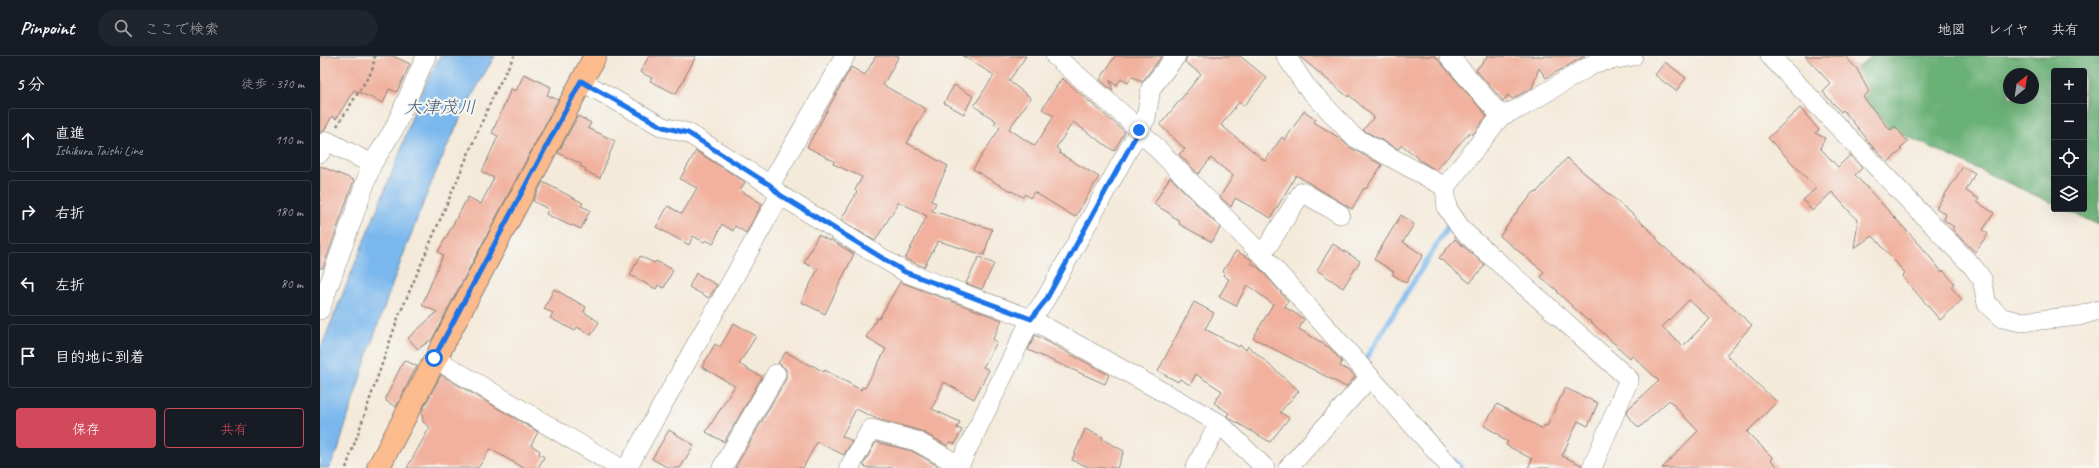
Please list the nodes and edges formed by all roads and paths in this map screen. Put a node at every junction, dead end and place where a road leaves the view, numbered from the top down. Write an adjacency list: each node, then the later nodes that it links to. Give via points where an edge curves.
1 (375, 56): 15 (path, via 372,71)
2 (426, 56): 16 (street, via 394,129)
3 (514, 56): 29 (path, via 491,101 398,318)
4 (595, 56): 12 (main road)
5 (845, 56): 18 (street)
6 (1055, 56): 14 (street)
7 (1176, 56): 14 (street, via 1151,88 1146,118)
8 (1286, 56): 17 (street, via 1306,86 1354,137)
9 (1449, 56): 13 (street)
10 (1633, 56): 13 (street, via 1595,63 1520,108)
11 (1770, 56): 22 (street, via 1973,267 1982,279 1988,304 2002,318 2021,322 2079,316)
12 (581, 81): 18 (street, via 663,127 688,133); 24 (main road)
13 (1501, 116): 17 (street)
14 (1133, 124): 20 (street); 23 (street, via 1046,300)
15 (324, 147): 16 (street)
16 (372, 164): 21 (street)
17 (1445, 187): 39 (street, via 1447,208 1462,230 1629,379)
18 (775, 190): 23 (street, via 905,272); 32 (street)
19 (1340, 214): 20 (street, via 1302,192)
20 (1262, 255): 26 (street)
21 (320, 310)
22 (2099, 310)
23 (1031, 319): 27 (street); 28 (street)
24 (434, 358): 30 (main road); 31 (street)
25 (776, 374): 33 (street)
26 (1370, 377): 37 (street); 38 (street)
27 (1219, 423): 35 (street); 36 (street)
28 (959, 467): 34 (street, via 916,441 871,429)
29 (346, 468)
30 (378, 468)
31 (620, 468)
32 (627, 468)
33 (722, 468)
34 (849, 468)
35 (1195, 468)
36 (1265, 468)
37 (1288, 468)
38 (1451, 468)
39 (1592, 468)

